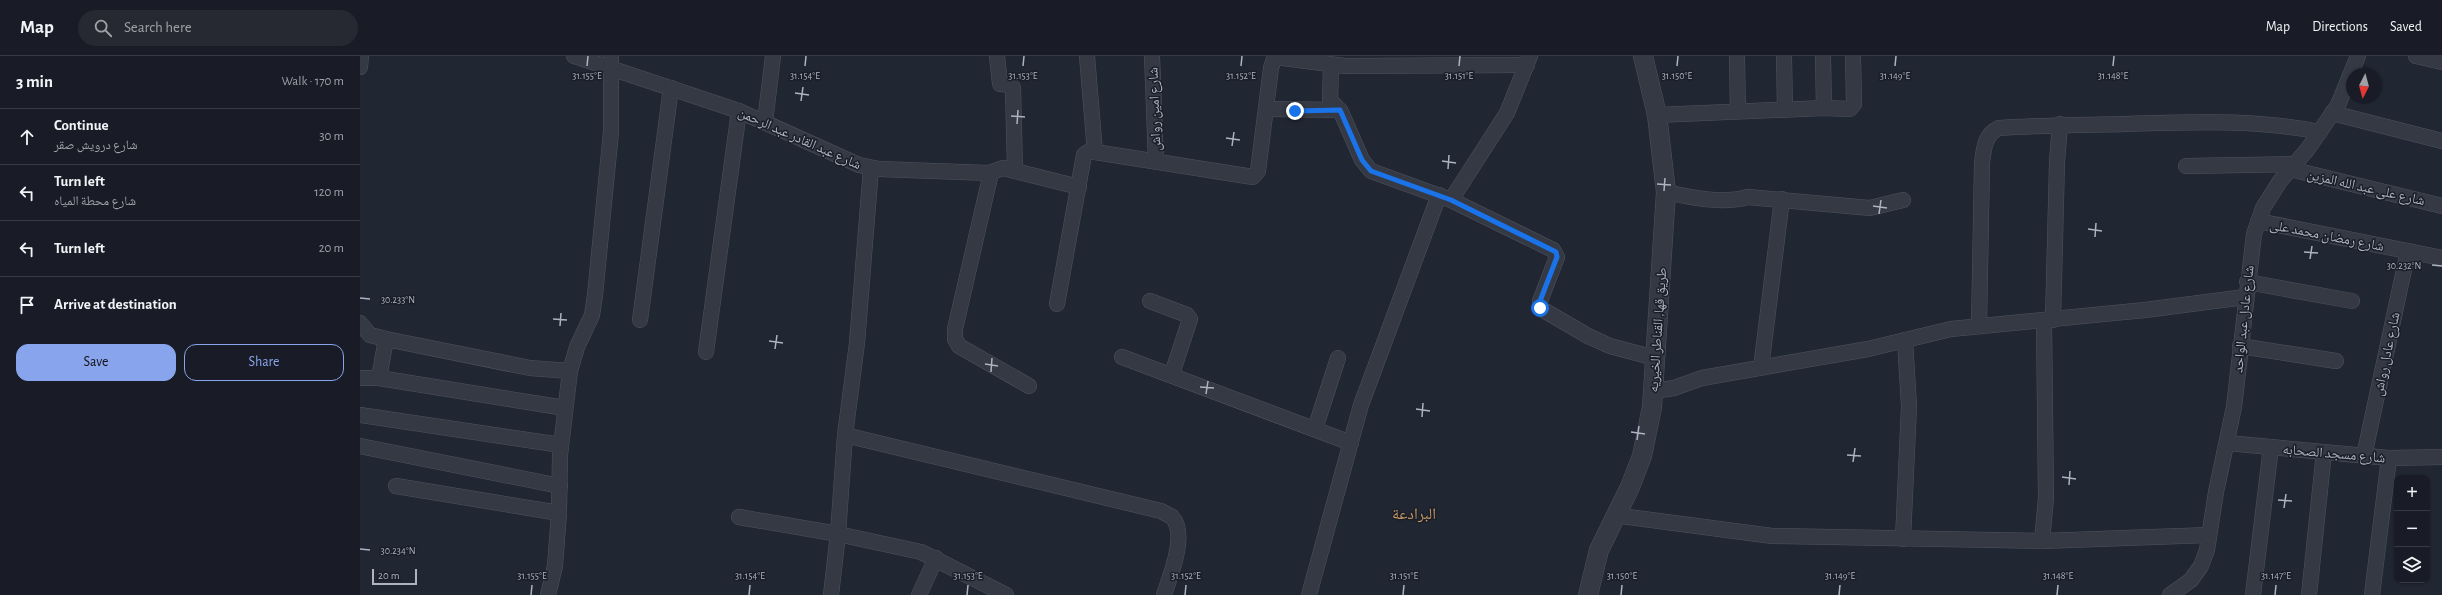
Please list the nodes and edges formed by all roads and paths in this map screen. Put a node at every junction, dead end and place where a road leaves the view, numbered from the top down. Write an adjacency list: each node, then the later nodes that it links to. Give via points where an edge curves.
1 (361, 56): 19 (street)
2 (574, 56): 16 (street, شارع عبد القادر عبد الرحمن)
3 (773, 56): 29 (street)
4 (997, 56): 38 (street, via 1000,84 1011,85 1013,88)
5 (1087, 56): 33 (street)
6 (1152, 56): 34 (street, شارع امين رواش)
7 (1643, 56): 28 (street, طريق قها, القناطر الخيريه)
8 (1737, 56): 26 (street)
9 (1784, 56): 24 (street)
10 (1823, 56): 21 (street)
11 (1853, 56): 21 (street, via 1852,107 1847,110)
12 (2358, 56): 27 (street, شارع عادل عبد الواحد, via 2338,106)
13 (2416, 56): 17 (street)
14 (1275, 57): 18 (street); 22 (street, via 1271,68)
15 (1529, 60): 18 (street); 42 (street, via 1507,112)
16 (611, 62): 20 (street, شارع عبد القادر عبد الرحمن); 66 (street, via 611,132 594,301 592,314 577,347)
17 (2442, 62)
18 (1331, 66): 23 (street, via 1329,96 1332,104)
19 (360, 67)
20 (671, 88): 25 (street, شارع عبد القادر عبد الرحمن); 53 (street)
21 (1824, 108): 24 (street)
22 (1267, 109): 23 (street); 34 (street, via 1258,171 1253,177)
23 (1340, 110): 42 (street, via 1362,160 1371,171)
24 (1785, 110): 26 (street)
25 (739, 111): 29 (street, شارع عبد القادر عبد الرحمن); 60 (street)
26 (1738, 111): 28 (street)
27 (2332, 113): 31 (street, شارع عادل عبد الواحد); 32 (street)
28 (1657, 114): 41 (street, طريق قها, القناطر الخيريه)
29 (765, 122): 37 (street, شارع عبد القادر عبد الرحمن, via 848,162)
30 (2060, 124): 31 (street, via 2212,121 2286,125); 54 (street); 56 (street, via 1999,128 1992,131 1986,142 1982,164)
31 (2320, 132): 36 (street, شارع عادل عبد الواحد)
32 (2442, 141)
33 (1095, 152): 34 (street); 40 (street, via 1084,155)
34 (1156, 162)
35 (2186, 166): 36 (street, شارع على عبد الله المزين)
36 (2292, 167): 45 (street, شارع على عبد الله المزين); 46 (street, شارع عادل عبد الواحد, via 2262,208)
37 (871, 168): 39 (street, شارع عبد القادر عبد الرحمن); 75 (street, via 857,343)
38 (1015, 170): 39 (street, شارع عبد القادر عبد الرحمن, via 1000,168); 40 (street, شارع عبد القادر عبد الرحمن)
39 (991, 173): 70 (street, via 954,329 955,339 959,346)
40 (1079, 187): 52 (street)
41 (1666, 192): 43 (street, via 1698,199); 63 (street, طريق قها, القناطر الخيريه)
42 (1445, 198): 63 (street, via 1554,250 1557,257 1540,301 1540,308 1610,346); 76 (street, via 1372,371)
43 (1782, 199): 44 (street, via 1870,208); 65 (street)
44 (1903, 200)
45 (2442, 206)
46 (2258, 221): 47 (street, شارع رمضان محمد على); 49 (street, شارع عادل عبد الواحد)
47 (2408, 251): 48 (street, شارع رمضان محمد على); 82 (street, شارع عادل رواش)
48 (2442, 258)
49 (2246, 290): 51 (street); 54 (street, via 2223,298 2183,306); 59 (street, شارع عادل عبد الواحد)
50 (1150, 301): 67 (street, via 1187,315 1190,319)
51 (2352, 301)
52 (1056, 304)
53 (640, 320)
54 (2049, 321): 56 (street); 93 (street, via 2046,498)
55 (360, 323): 57 (street, via 370,335)
56 (1979, 326): 58 (street, via 1950,329)
57 (386, 339): 66 (street, via 530,368); 69 (street)
58 (1905, 340): 65 (street); 92 (street, via 1909,406)
59 (2240, 346): 64 (street); 77 (street, شارع عادل عبد الواحد, via 2234,407)
60 (706, 352)
61 (1122, 357): 67 (street)
62 (1338, 358): 74 (street)
63 (1655, 358): 71 (street, طريق قها, القناطر الخيريه)
64 (2336, 361)
65 (1761, 368): 71 (street, via 1702,378 1674,388)
66 (570, 371): 72 (street)
67 (1172, 374): 74 (street)
68 (360, 378): 69 (street)
69 (379, 378): 72 (street)
70 (1029, 386)
71 (1653, 391): 88 (street, طريق قها, القناطر الخيريه, via 1650,424 1642,456 1630,487)
72 (565, 408): 78 (street)
73 (360, 415): 78 (street)
74 (1315, 429): 76 (street)
75 (845, 435): 90 (street); 99 (street, via 1161,511 1172,518 1179,532 1176,559)
76 (1350, 443): 100 (street)
77 (2227, 443): 80 (street, شارع مسجد الصحابه); 91 (street, شارع عادل عبد الواحد)
78 (561, 445): 86 (street)
79 (360, 446): 86 (street)
80 (2271, 447): 81 (street, شارع مسجد الصحابه); 103 (street)
81 (2324, 452): 82 (street, شارع مسجد الصحابه); 104 (street)
82 (2364, 456): 84 (street, شارع مسجد الصحابه)
83 (2442, 457): 84 (street, شارع مسجد الصحابه)
84 (2389, 458): 105 (street)
85 (396, 486): 87 (street)
86 (560, 486): 87 (street)
87 (559, 513): 95 (street, via 554,566)
88 (1614, 515): 92 (street, via 1772,536); 101 (street, طريق قها, القناطر الخيريه, via 1599,550)
89 (740, 517): 90 (street)
90 (838, 534): 94 (street, via 906,548); 96 (street)
91 (2208, 535): 93 (street); 102 (street, شارع عادل عبد الواحد, via 2207,550 2201,566 2191,580)
92 (1903, 539): 93 (street)
93 (2042, 542)
94 (936, 558): 97 (street); 98 (street)
95 (548, 595)
96 (831, 595)
97 (919, 595)
98 (1006, 595)
99 (1164, 595)
100 (1309, 595)
101 (1588, 595)
102 (2170, 595)
103 (2253, 595)
104 (2308, 595)
105 (2372, 595)

